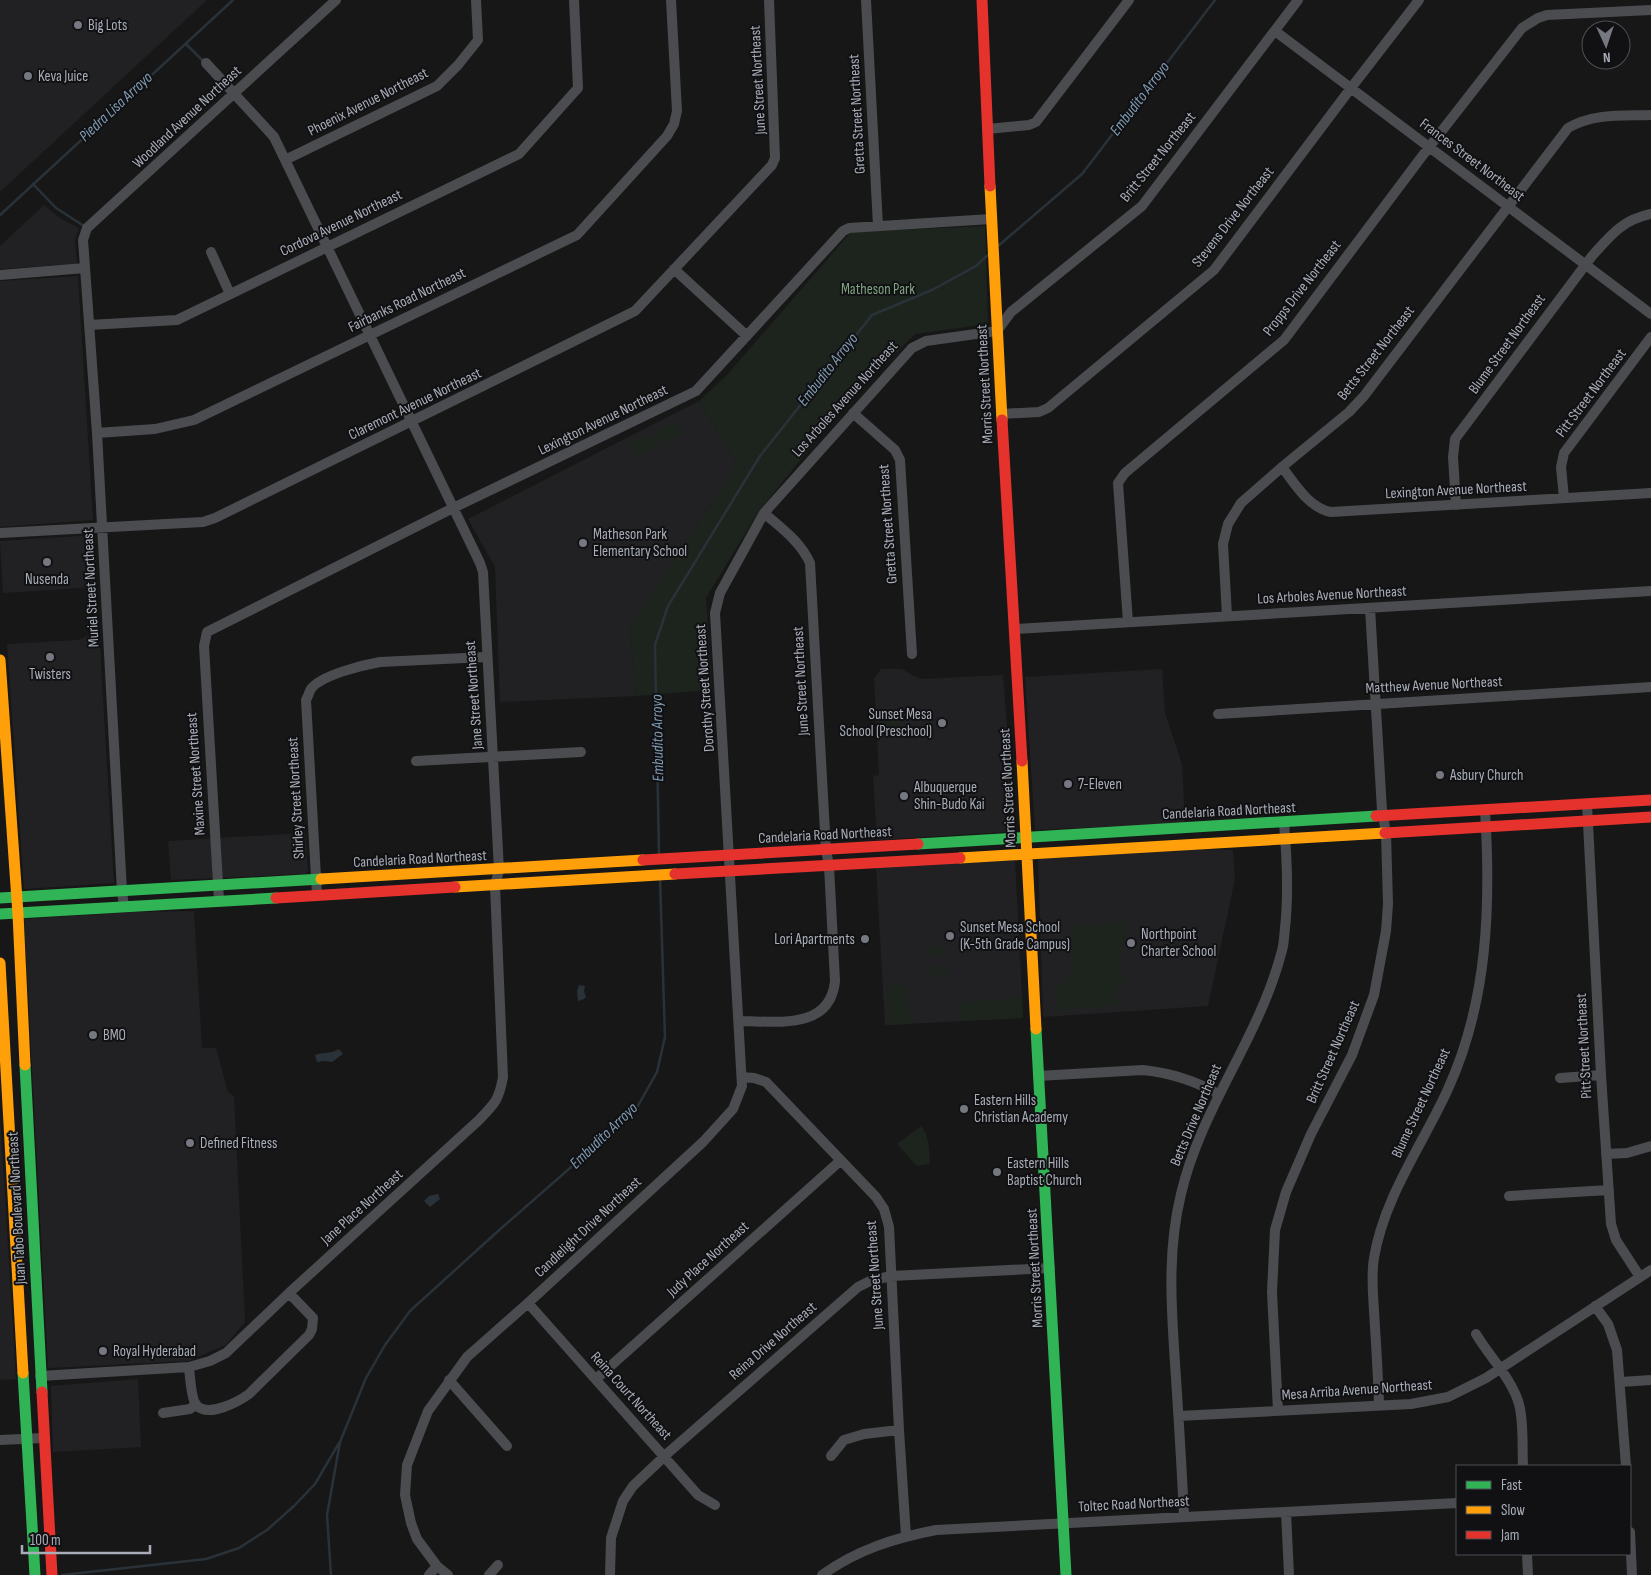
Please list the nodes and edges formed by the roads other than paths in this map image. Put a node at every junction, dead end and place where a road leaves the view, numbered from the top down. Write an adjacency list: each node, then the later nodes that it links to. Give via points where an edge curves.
1 (336, 0): 15 (street, Woodland Avenue Northeast)
2 (476, 0): 20 (street, Phoenix Avenue Northeast, via 478,40 437,86)
3 (574, 0): 25 (street, Cordova Avenue Northeast, via 578,88 519,154)
4 (671, 0): 35 (street, Fairbanks Road Northeast, via 677,111 667,136 577,235)
5 (769, 0): 19 (street, June Street Northeast)
6 (866, 0): 24 (street, Gretta Street Northeast)
7 (982, 0): 17 (main road, Morris Street Northeast)
8 (1129, 0): 17 (street, via 1036,122)
9 (1298, 0): 12 (street, Britt Street Northeast)
10 (1419, 0): 14 (street, Stevens Drive Northeast)
11 (1651, 10): 18 (street, Propps Drive Northeast, via 1547,15 1529,22)
12 (1275, 31): 14 (street, Frances Street Northeast); 34 (street, Britt Street Northeast, via 1142,206 1011,312)
13 (206, 64): 15 (street, Jane Street Northeast)
14 (1351, 88): 18 (street, Frances Street Northeast); 39 (street, Stevens Drive Northeast, via 1214,270 1048,408 1039,412)
15 (234, 93): 20 (street, Jane Street Northeast, via 274,137); 28 (street, Woodland Avenue Northeast, via 87,228 83,240)
16 (1651, 115): 21 (street, Betts Street Northeast, via 1591,118 1568,128)
17 (988, 128): 23 (main road, Morris Street Northeast)
18 (1429, 147): 21 (street, Frances Street Northeast); 53 (street, Propps Drive Northeast, via 1284,340 1125,473 1118,483)
19 (775, 158): 29 (street, Claremont Avenue Northeast)
20 (285, 160): 25 (street, Jane Street Northeast)
21 (1508, 206): 27 (street, Frances Street Northeast); 42 (street, Betts Street Northeast, via 1364,396)
22 (1651, 214): 27 (street, Blume Street Northeast, via 1630,220 1616,229)
23 (991, 219): 24 (street, Lexington Avenue Northeast); 34 (main road, Morris Street Northeast)
24 (878, 226): 36 (street, Lexington Avenue Northeast, via 843,231)
25 (328, 246): 31 (street, Cordova Avenue Northeast); 35 (street, Jane Street Northeast)
26 (211, 252): 31 (street)
27 (1585, 264): 32 (street, Frances Street Northeast); 45 (street, Blume Street Northeast, via 1455,439 1452,457)
28 (85, 268): 30 (street); 33 (street, Muriel Street Northeast)
29 (674, 269): 36 (street); 40 (street, Claremont Avenue Northeast, via 635,311)
30 (0, 276)
31 (230, 294): 33 (street, Cordova Avenue Northeast, via 177,320)
32 (1651, 314)
33 (89, 325): 41 (street, Muriel Street Northeast)
34 (997, 331): 38 (street, Los Arboles Avenue Northeast, via 926,341 912,348); 39 (main road, Morris Street Northeast)
35 (370, 334): 40 (street, Jane Street Northeast); 41 (street, Fairbanks Road Northeast, via 194,420 155,429)
36 (747, 336): 46 (street, Lexington Avenue Northeast, via 696,391)
37 (1651, 337): 44 (street, Pitt Street Northeast, via 1564,453 1561,467)
38 (853, 412): 47 (street, Los Arboles Avenue Northeast); 56 (street, Gretta Street Northeast, via 895,450 900,460)
39 (1001, 414): 54 (main road, Morris Street Northeast)
40 (413, 422): 46 (street, Jane Street Northeast); 48 (street, Claremont Avenue Northeast, via 215,518 203,522)
41 (97, 433): 48 (street, Muriel Street Northeast)
42 (1282, 467): 45 (street, Lexington Avenue Northeast, via 1314,506 1331,512); 52 (street, Betts Street Northeast, via 1241,503 1228,524 1223,544)
43 (1651, 493): 44 (street, Lexington Avenue Northeast)
44 (1564, 498): 45 (street, Lexington Avenue Northeast)
45 (1456, 505)
46 (454, 507): 55 (street, Lexington Avenue Northeast, via 207,632); 57 (street, Jane Street Northeast, via 483,572)
47 (764, 513): 76 (street, June Street Northeast, via 796,541 810,563); 78 (street, Dorothy Street Northeast, via 720,593 715,613)
48 (102, 528): 49 (street, Claremont Avenue Northeast); 85 (street, Muriel Street Northeast)
49 (0, 533)
50 (1651, 591): 51 (street, Los Arboles Avenue Northeast)
51 (1370, 608): 52 (street, Los Arboles Avenue Northeast); 60 (street, Britt Street Northeast)
52 (1228, 616): 53 (street, Los Arboles Avenue Northeast)
53 (1128, 622): 54 (street, Los Arboles Avenue Northeast)
54 (1015, 629): 74 (main road, Morris Street Northeast)
55 (204, 646): 83 (street, Maxine Street Northeast)
56 (912, 654)
57 (486, 657): 63 (street, Jane Street Northeast); 82 (street, Shirley Street Northeast, via 362,665 323,680 311,689 306,700)
58 (0, 660): 88 (main road, Juan Tabo Boulevard Northeast)
59 (1651, 687): 60 (street, Matthew Avenue Northeast)
60 (1375, 703): 61 (street, Matthew Avenue Northeast); 68 (street, Britt Street Northeast)
61 (1218, 714)
62 (581, 752): 63 (street)
63 (493, 756): 64 (street); 80 (street, Jane Street Northeast)
64 (416, 761)
65 (1651, 800): 66 (main road, Candelaria Road Northeast)
66 (1586, 804): 67 (main road, Candelaria Road Northeast); 70 (street, Pitt Street Northeast)
67 (1485, 810): 68 (main road, Candelaria Road Northeast); 72 (street, Blume Street Northeast)
68 (1383, 817): 71 (main road, Candelaria Road Northeast); 73 (street, Britt Street Northeast)
69 (1651, 817): 70 (main road, Candelaria Road Northeast)
70 (1588, 821): 72 (main road, Candelaria Road Northeast); 95 (street, Pitt Street Northeast)
71 (1284, 822): 74 (main road, Candelaria Road Northeast); 75 (street, Betts Drive Northeast)
72 (1486, 827): 73 (main road, Candelaria Road Northeast); 121 (street, Blume Street Northeast, via 1486,940 1473,1017 1452,1080 1384,1219 1373,1259)
73 (1386, 833): 75 (main road, Candelaria Road Northeast); 122 (street, Britt Street Northeast, via 1386,931 1374,995 1352,1055 1311,1134 1286,1192 1275,1230 1272,1292)
74 (1025, 838): 76 (main road, Candelaria Road Northeast); 77 (main road, Morris Street Northeast)
75 (1285, 839): 77 (main road, Candelaria Road Northeast); 99 (street, Betts Drive Northeast, via 1288,890 1282,952 1274,980 1253,1028)
76 (826, 850): 78 (main road, Candelaria Road Northeast); 79 (street, June Street Northeast)
77 (1027, 854): 79 (main road, Candelaria Road Northeast); 96 (main road, Morris Street Northeast)
78 (730, 855): 80 (main road, Candelaria Road Northeast); 81 (street, Dorothy Street Northeast)
79 (829, 866): 81 (main road, Candelaria Road Northeast); 94 (street, June Street Northeast, via 836,981 831,999 825,1008 807,1018)
80 (499, 870): 82 (main road, Candelaria Road Northeast); 84 (street, Jane Street Northeast)
81 (731, 872): 84 (main road, Candelaria Road Northeast); 94 (street, Candlelight Drive Northeast)
82 (316, 879): 83 (main road, Candelaria Road Northeast); 86 (street, Shirley Street Northeast)
83 (218, 885): 85 (main road, Candelaria Road Northeast); 89 (street, Maxine Street Northeast)
84 (495, 886): 86 (main road, Candelaria Road Northeast); 109 (street, Jane Place Northeast, via 503,1059 500,1094 479,1120)
85 (122, 891): 88 (main road, Candelaria Road Northeast); 90 (street, Muriel Street Northeast)
86 (317, 895): 89 (main road, Candelaria Road Northeast)
87 (0, 898): 88 (main road, Candelaria Road Northeast)
88 (17, 898): 92 (main road, Juan Tabo Boulevard Northeast)
89 (219, 900): 90 (main road, Candelaria Road Northeast)
90 (124, 906): 92 (main road, Candelaria Road Northeast)
91 (0, 914): 92 (main road, Candelaria Road Northeast)
92 (18, 914): 115 (main road, Juan Tabo Boulevard Northeast)
93 (0, 963): 127 (main road, Juan Tabo Boulevard Northeast)
94 (739, 1021): 97 (street, Candlelight Drive Northeast)
95 (1601, 1075): 98 (street); 101 (street, Pitt Street Northeast)
96 (1038, 1076): 99 (street, via 1143,1070 1188,1079); 105 (main road, Morris Street Northeast)
97 (743, 1077): 102 (street, June Street Northeast, via 766,1082); 110 (street, Candlelight Drive Northeast, via 740,1095 733,1109 703,1142)
98 (1560, 1078)
99 (1218, 1094): 124 (street, Betts Drive Northeast, via 1183,1183 1173,1238 1171,1306)
100 (1651, 1146): 101 (street, via 1627,1153)
101 (1606, 1154): 103 (street, Pitt Street Northeast)
102 (840, 1161): 107 (street, June Street Northeast, via 884,1209 889,1227); 116 (street, Judy Place Northeast)
103 (1609, 1190): 104 (street); 108 (street, Pitt Street Northeast, via 1612,1233)
104 (1509, 1196)
105 (1050, 1268): 107 (street, Reina Drive Northeast); 138 (main road, Morris Street Northeast)
106 (1651, 1270): 108 (street, Mesa Arriba Avenue Northeast)
107 (892, 1276): 125 (street, June Street Northeast); 130 (street, Reina Drive Northeast, via 858,1287)
108 (1640, 1277): 111 (street, Mesa Arriba Avenue Northeast)
109 (289, 1293): 113 (street, Jane Place Northeast, via 226,1353 210,1362); 120 (street, via 313,1318 310,1335 242,1399 215,1410 204,1410)
110 (528, 1303): 116 (street, Reina Court Northeast); 117 (street, Candlelight Drive Northeast, via 467,1356)
111 (1596, 1306): 114 (street, Mesa Arriba Avenue Northeast); 119 (street, via 1613,1337)
112 (1476, 1334): 114 (street)
113 (189, 1367): 115 (street, Jane Place Northeast); 120 (street)
114 (1500, 1369): 121 (street, Mesa Arriba Avenue Northeast, via 1448,1397 1411,1404); 132 (street, via 1519,1403)
115 (40, 1376): 126 (main road, Juan Tabo Boulevard Northeast)
116 (596, 1379): 130 (street, Reina Court Northeast)
117 (450, 1380): 129 (street); 143 (street, Candlelight Drive Northeast, via 428,1411 407,1465 405,1481 405,1495 417,1539)
118 (1651, 1380): 119 (street)
119 (1621, 1382): 133 (street)
120 (196, 1404): 123 (street, via 190,1409)
121 (1379, 1405): 122 (street, Mesa Arriba Avenue Northeast)
122 (1278, 1411): 124 (street, Mesa Arriba Avenue Northeast)
123 (163, 1414)
124 (1179, 1416): 137 (street, Betts Drive Northeast)
125 (899, 1430): 131 (street, via 844,1440); 139 (street, June Street Northeast)
126 (43, 1438): 127 (street); 144 (main road, Juan Tabo Boulevard Northeast)
127 (28, 1439): 128 (street); 145 (main road, Juan Tabo Boulevard Northeast)
128 (0, 1440)
129 (507, 1446)
130 (664, 1456): 135 (street, Reina Court Northeast, via 698,1495); 149 (street, Reina Drive Northeast, via 633,1486 624,1501 611,1538)
131 (831, 1456)
132 (1523, 1465)
133 (1626, 1465)
134 (1456, 1502): 136 (street, Toltec Road Northeast)
135 (715, 1505)
136 (1286, 1512): 137 (street, Toltec Road Northeast); 152 (street)
137 (1184, 1517): 138 (street, Toltec Road Northeast)
138 (1064, 1523): 139 (street, Toltec Road Northeast, via 960,1528); 151 (main road, Morris Street Northeast)
139 (906, 1536): 150 (street, Toltec Road Northeast, via 876,1545)
140 (1631, 1554): 154 (street)
141 (1527, 1555): 153 (street)
142 (498, 1565): 148 (street)
143 (437, 1566): 146 (street); 147 (street, Candlelight Drive Northeast)
144 (52, 1570)
145 (35, 1572)
146 (429, 1575)
147 (448, 1575)
148 (489, 1575)
149 (610, 1575)
150 (822, 1575)
151 (1066, 1575)
152 (1289, 1575)
153 (1528, 1575)
154 (1632, 1575)

